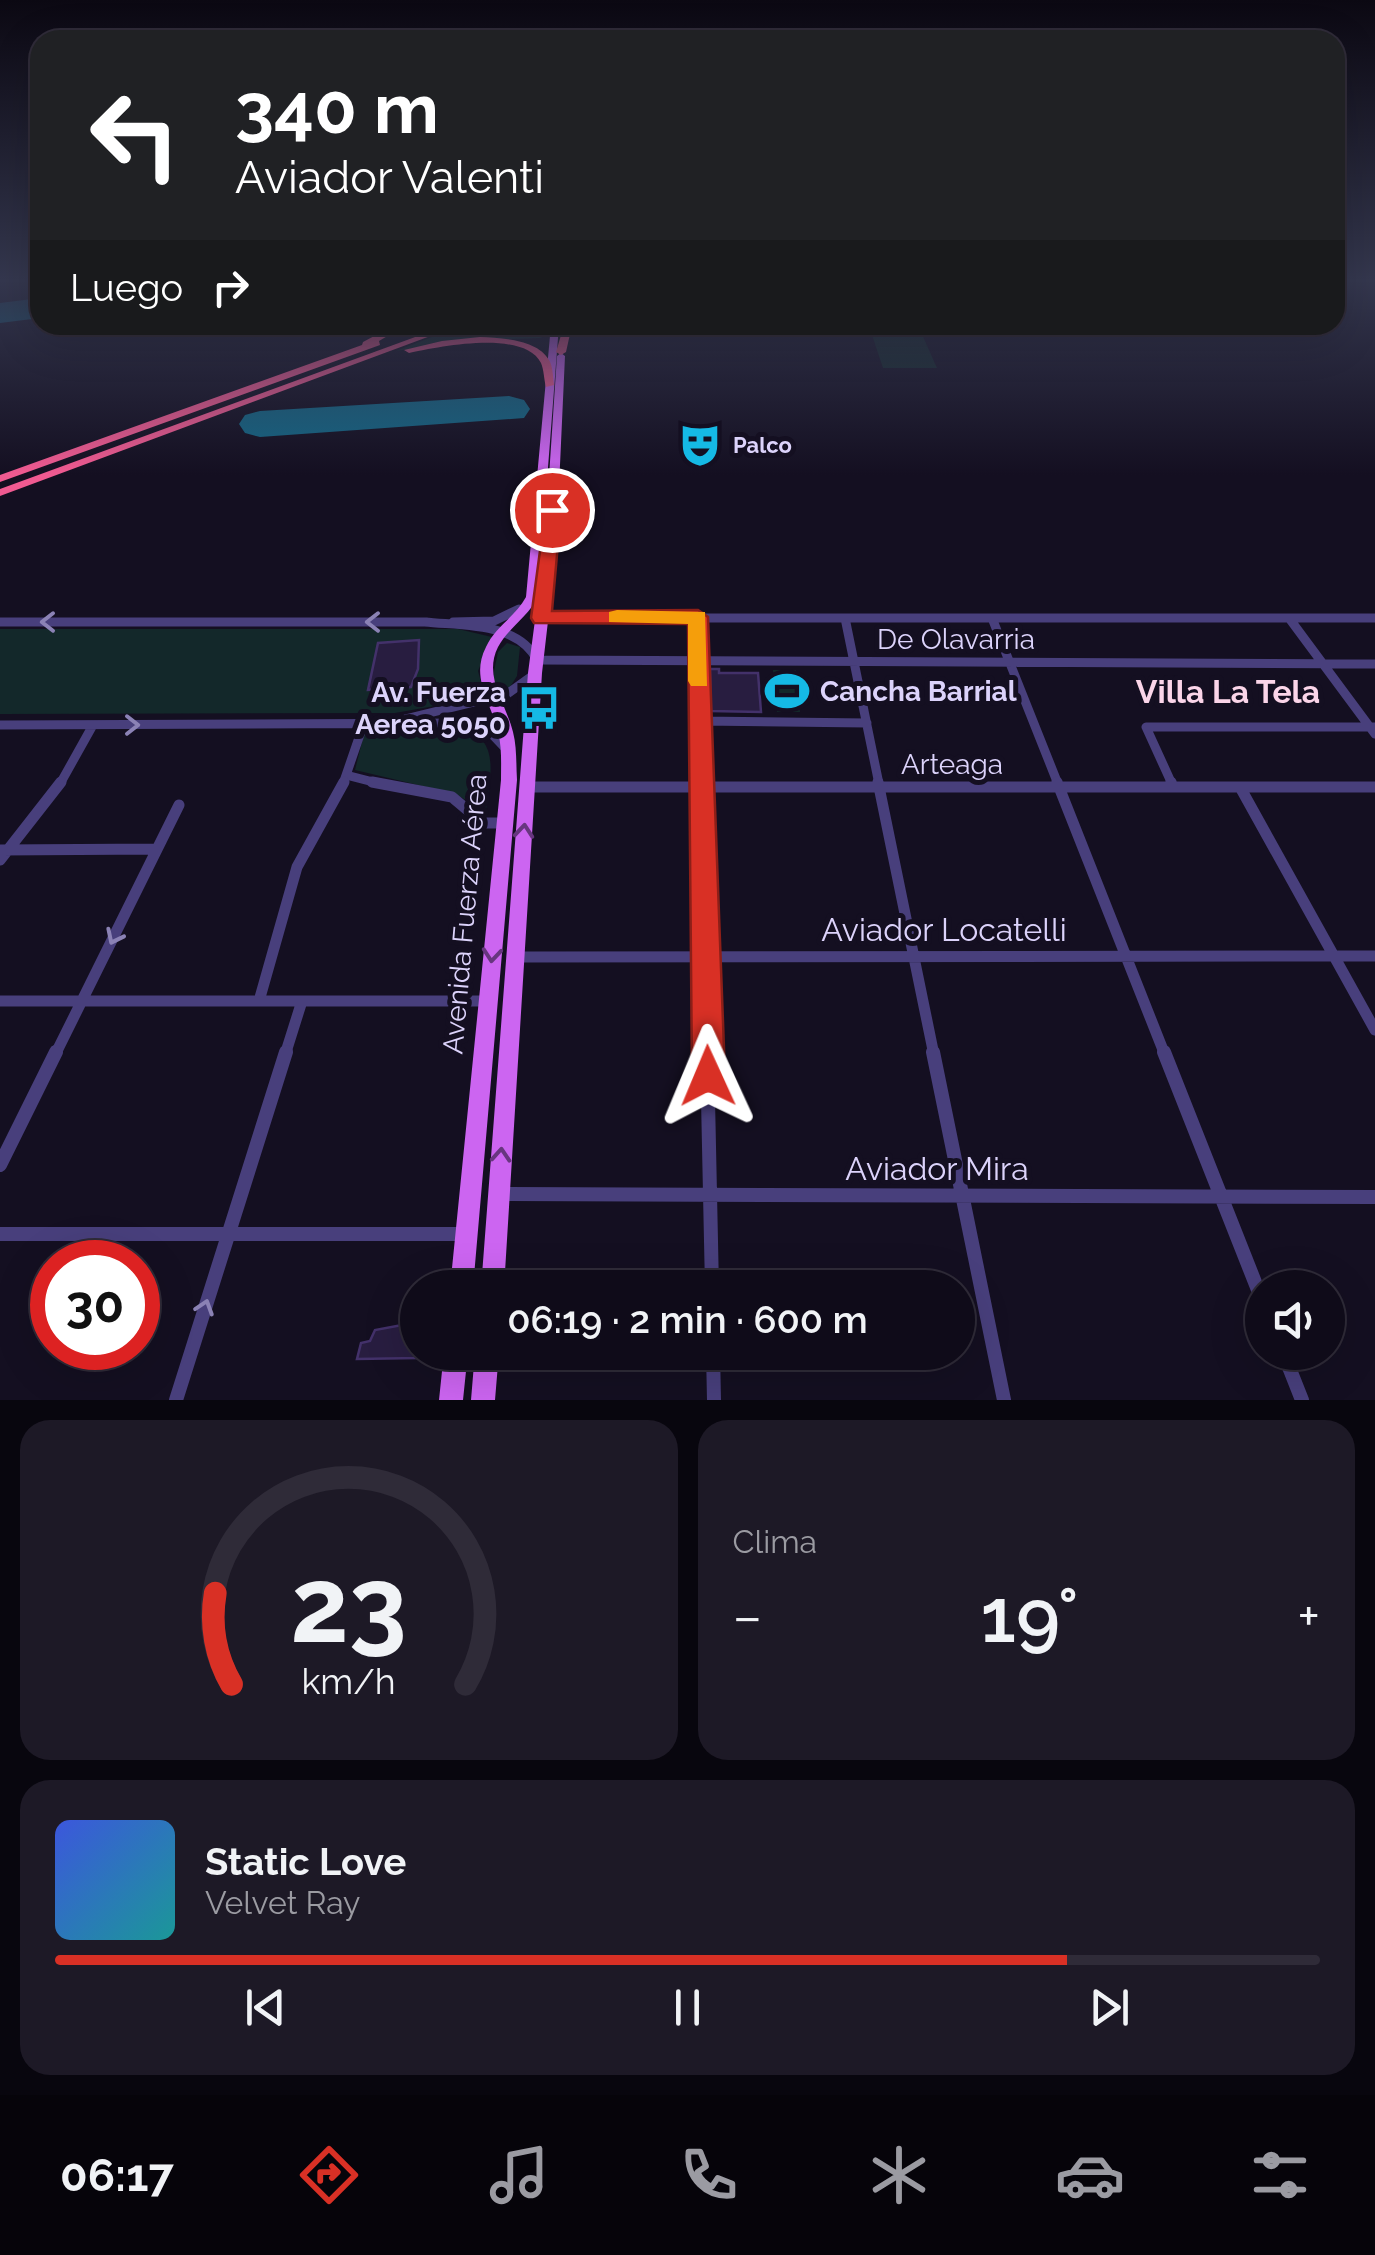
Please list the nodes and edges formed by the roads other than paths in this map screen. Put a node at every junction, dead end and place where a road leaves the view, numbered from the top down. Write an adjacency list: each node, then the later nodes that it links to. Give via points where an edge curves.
1 (357, 344): 11 (highway)
2 (375, 344): 11 (highway)
3 (404, 344): 9 (highway)
4 (466, 344): 9 (highway, via 404,351)
5 (517, 344): 10 (highway, via 538,353)
6 (553, 344): 10 (main road, Avenida Fuerza Aérea)
7 (562, 344): 8 (highway)
8 (561, 352): 12 (main road, Avenida Fuerza Aérea)
9 (309, 380): 14 (highway)
10 (548, 385): 12 (main road, Avenida Fuerza Aérea)
11 (260, 386): 13 (highway)
12 (550, 449): 15 (main road, Avenida Fuerza Aérea); 17 (main road, Avenida Fuerza Aérea)
13 (0, 480)
14 (0, 493)
15 (532, 597): 23 (street, via 502,619); 24 (main road, Avenida Fuerza Aérea)
16 (698, 617): 17 (street); 18 (street); 25 (street)
17 (542, 618): 30 (main road, Avenida Fuerza Aérea)
18 (845, 618): 19 (street); 26 (street)
19 (992, 618): 20 (street); 27 (street)
20 (1289, 618): 21 (street); 29 (street)
21 (1375, 618)
22 (0, 622): 23 (street, one-way to 22)
23 (425, 622): 24 (street)
24 (501, 633): 30 (street, via 529,644); 31 (main road, Avenida Fuerza Aérea, via 488,660)
25 (698, 660): 26 (street, De Olavarria); 30 (street, De Olavarria); 32 (street)
26 (854, 661): 27 (street, De Olavarria); 34 (street)
27 (1009, 661): 29 (street, De Olavarria); 43 (street)
28 (1375, 664): 29 (street, De Olavarria)
29 (1324, 665): 38 (street)
30 (536, 667): 31 (street, via 519,688); 45 (main road, Avenida Fuerza Aérea)
31 (491, 698): 33 (street); 39 (main road, Avenida Fuerza Aérea)
32 (701, 721): 34 (street); 41 (street)
33 (388, 723): 35 (street); 39 (street, via 476,725 498,736)
34 (866, 723): 42 (street)
35 (364, 724): 37 (street, one-way to 35); 40 (street)
36 (0, 725): 37 (street)
37 (93, 725): 51 (street, via 54,794)
38 (1373, 729): 46 (street, via 1146,727)
39 (508, 754): 49 (main road, Avenida Fuerza Aérea)
40 (346, 775): 49 (street, via 452,797 483,824); 61 (street, via 297,868)
41 (702, 786): 42 (street, Arteaga); 45 (street, Arteaga); 53 (street)
42 (880, 786): 43 (street, Arteaga); 54 (street)
43 (1059, 786): 46 (street, Arteaga); 55 (street)
44 (1375, 786): 47 (street, Arteaga)
45 (528, 787): 58 (main road, Avenida Fuerza Aérea, one-way to 45)
46 (1173, 787): 47 (street, Arteaga)
47 (1240, 787): 56 (street)
48 (179, 805): 50 (street)
49 (504, 824): 63 (main road, Avenida Fuerza Aérea, one-way to 63)
50 (158, 849): 51 (street); 60 (street, one-way to 60)
51 (5, 850): 52 (street)
52 (0, 860)
53 (706, 956): 54 (street, Aviador Locatelli); 58 (street, Aviador Locatelli); 67 (street)
54 (914, 956): 55 (street, Aviador Locatelli); 68 (street)
55 (1126, 956): 56 (street, Aviador Locatelli); 69 (street)
56 (1333, 956): 57 (street, Aviador Locatelli); 64 (street)
57 (1375, 956)
58 (514, 957): 66 (main road, Avenida Fuerza Aérea, one-way to 58)
59 (0, 1001): 60 (street)
60 (82, 1001): 61 (street); 65 (street)
61 (259, 1001): 62 (street)
62 (302, 1001): 63 (street); 72 (street)
63 (488, 1001): 73 (main road, Avenida Fuerza Aérea)
64 (1375, 1030)
65 (0, 1165)
66 (499, 1194): 67 (street, Aviador Mira); 75 (main road, Avenida Fuerza Aérea)
67 (711, 1195): 68 (street, Aviador Mira); 76 (street)
68 (962, 1196): 69 (street, Aviador Mira); 86 (street)
69 (1221, 1196): 70 (street, Aviador Mira); 77 (street)
70 (1375, 1198)
71 (0, 1234): 72 (street)
72 (228, 1234): 73 (street); 82 (street, one-way to 72)
73 (466, 1234): 74 (main road, Avenida Fuerza Aérea)
74 (463, 1270)
75 (493, 1270)
76 (712, 1270)
77 (1250, 1270)
78 (454, 1370): 83 (main road)
79 (486, 1370): 84 (main road)
80 (714, 1370): 85 (street)
81 (1291, 1370): 87 (street)
82 (176, 1400)
83 (452, 1400)
84 (483, 1400)
85 (714, 1400)
86 (1004, 1400)
87 (1302, 1400)

